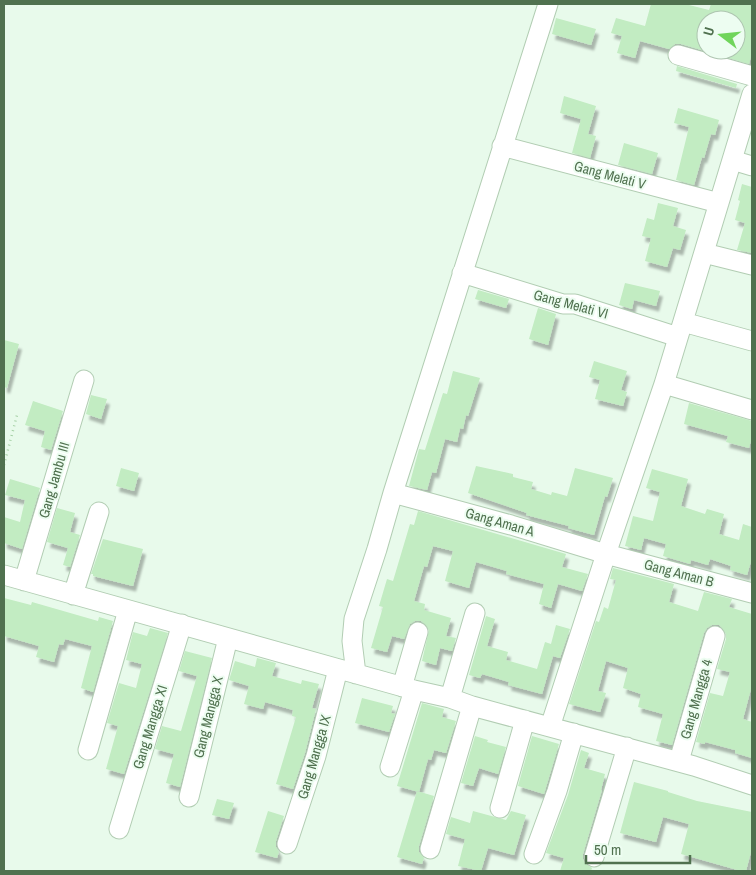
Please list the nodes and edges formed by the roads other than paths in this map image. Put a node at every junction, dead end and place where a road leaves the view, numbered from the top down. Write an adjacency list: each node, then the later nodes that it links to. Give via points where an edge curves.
1 (548, 4): 5 (street)
2 (678, 55): 3 (street)
3 (752, 76)
4 (752, 94): 6 (street)
5 (502, 146): 8 (street, Gang Melati V); 11 (street)
6 (732, 160): 7 (street); 8 (street)
7 (752, 166)
8 (719, 203): 9 (street)
9 (704, 253): 10 (street); 12 (street)
10 (752, 265)
11 (462, 273): 12 (street, Gang Melati VI, via 563,304 575,304); 17 (street)
12 (681, 330): 13 (street, Gang Melati VI); 15 (street)
13 (752, 341)
14 (84, 380): 21 (street, Gang Jambu III)
15 (664, 384): 16 (street); 19 (street)
16 (752, 410)
17 (393, 493): 19 (street, Gang Aman A); 30 (street, via 354,619)
18 (99, 512): 23 (street)
19 (606, 554): 22 (street, Gang Aman B); 35 (street)
20 (4, 575): 21 (street)
21 (24, 581): 23 (street)
22 (752, 593)
23 (73, 595): 24 (street)
24 (128, 610): 26 (street); 38 (street)
25 (474, 613): 32 (street)
26 (182, 624): 29 (street); 44 (street, Gang Mangga XI)
27 (418, 632): 31 (street)
28 (714, 636): 39 (street, Gang Mangga 4)
29 (228, 638): 30 (street); 42 (street, Gang Mangga X)
30 (347, 672): 31 (street); 45 (street, Gang Mangga IX)
31 (408, 689): 32 (street); 40 (street)
32 (450, 698): 33 (street)
33 (472, 706): 34 (street); 46 (street)
34 (525, 720): 35 (street); 43 (street)
35 (550, 727): 36 (street)
36 (574, 733): 37 (street); 47 (street)
37 (627, 747): 39 (street); 48 (street)
38 (88, 750)
39 (679, 761): 41 (street)
40 (390, 767)
41 (752, 785)
42 (189, 797)
43 (500, 808)
44 (119, 829)
45 (287, 844)
46 (430, 849)
47 (534, 854)
48 (594, 857)

